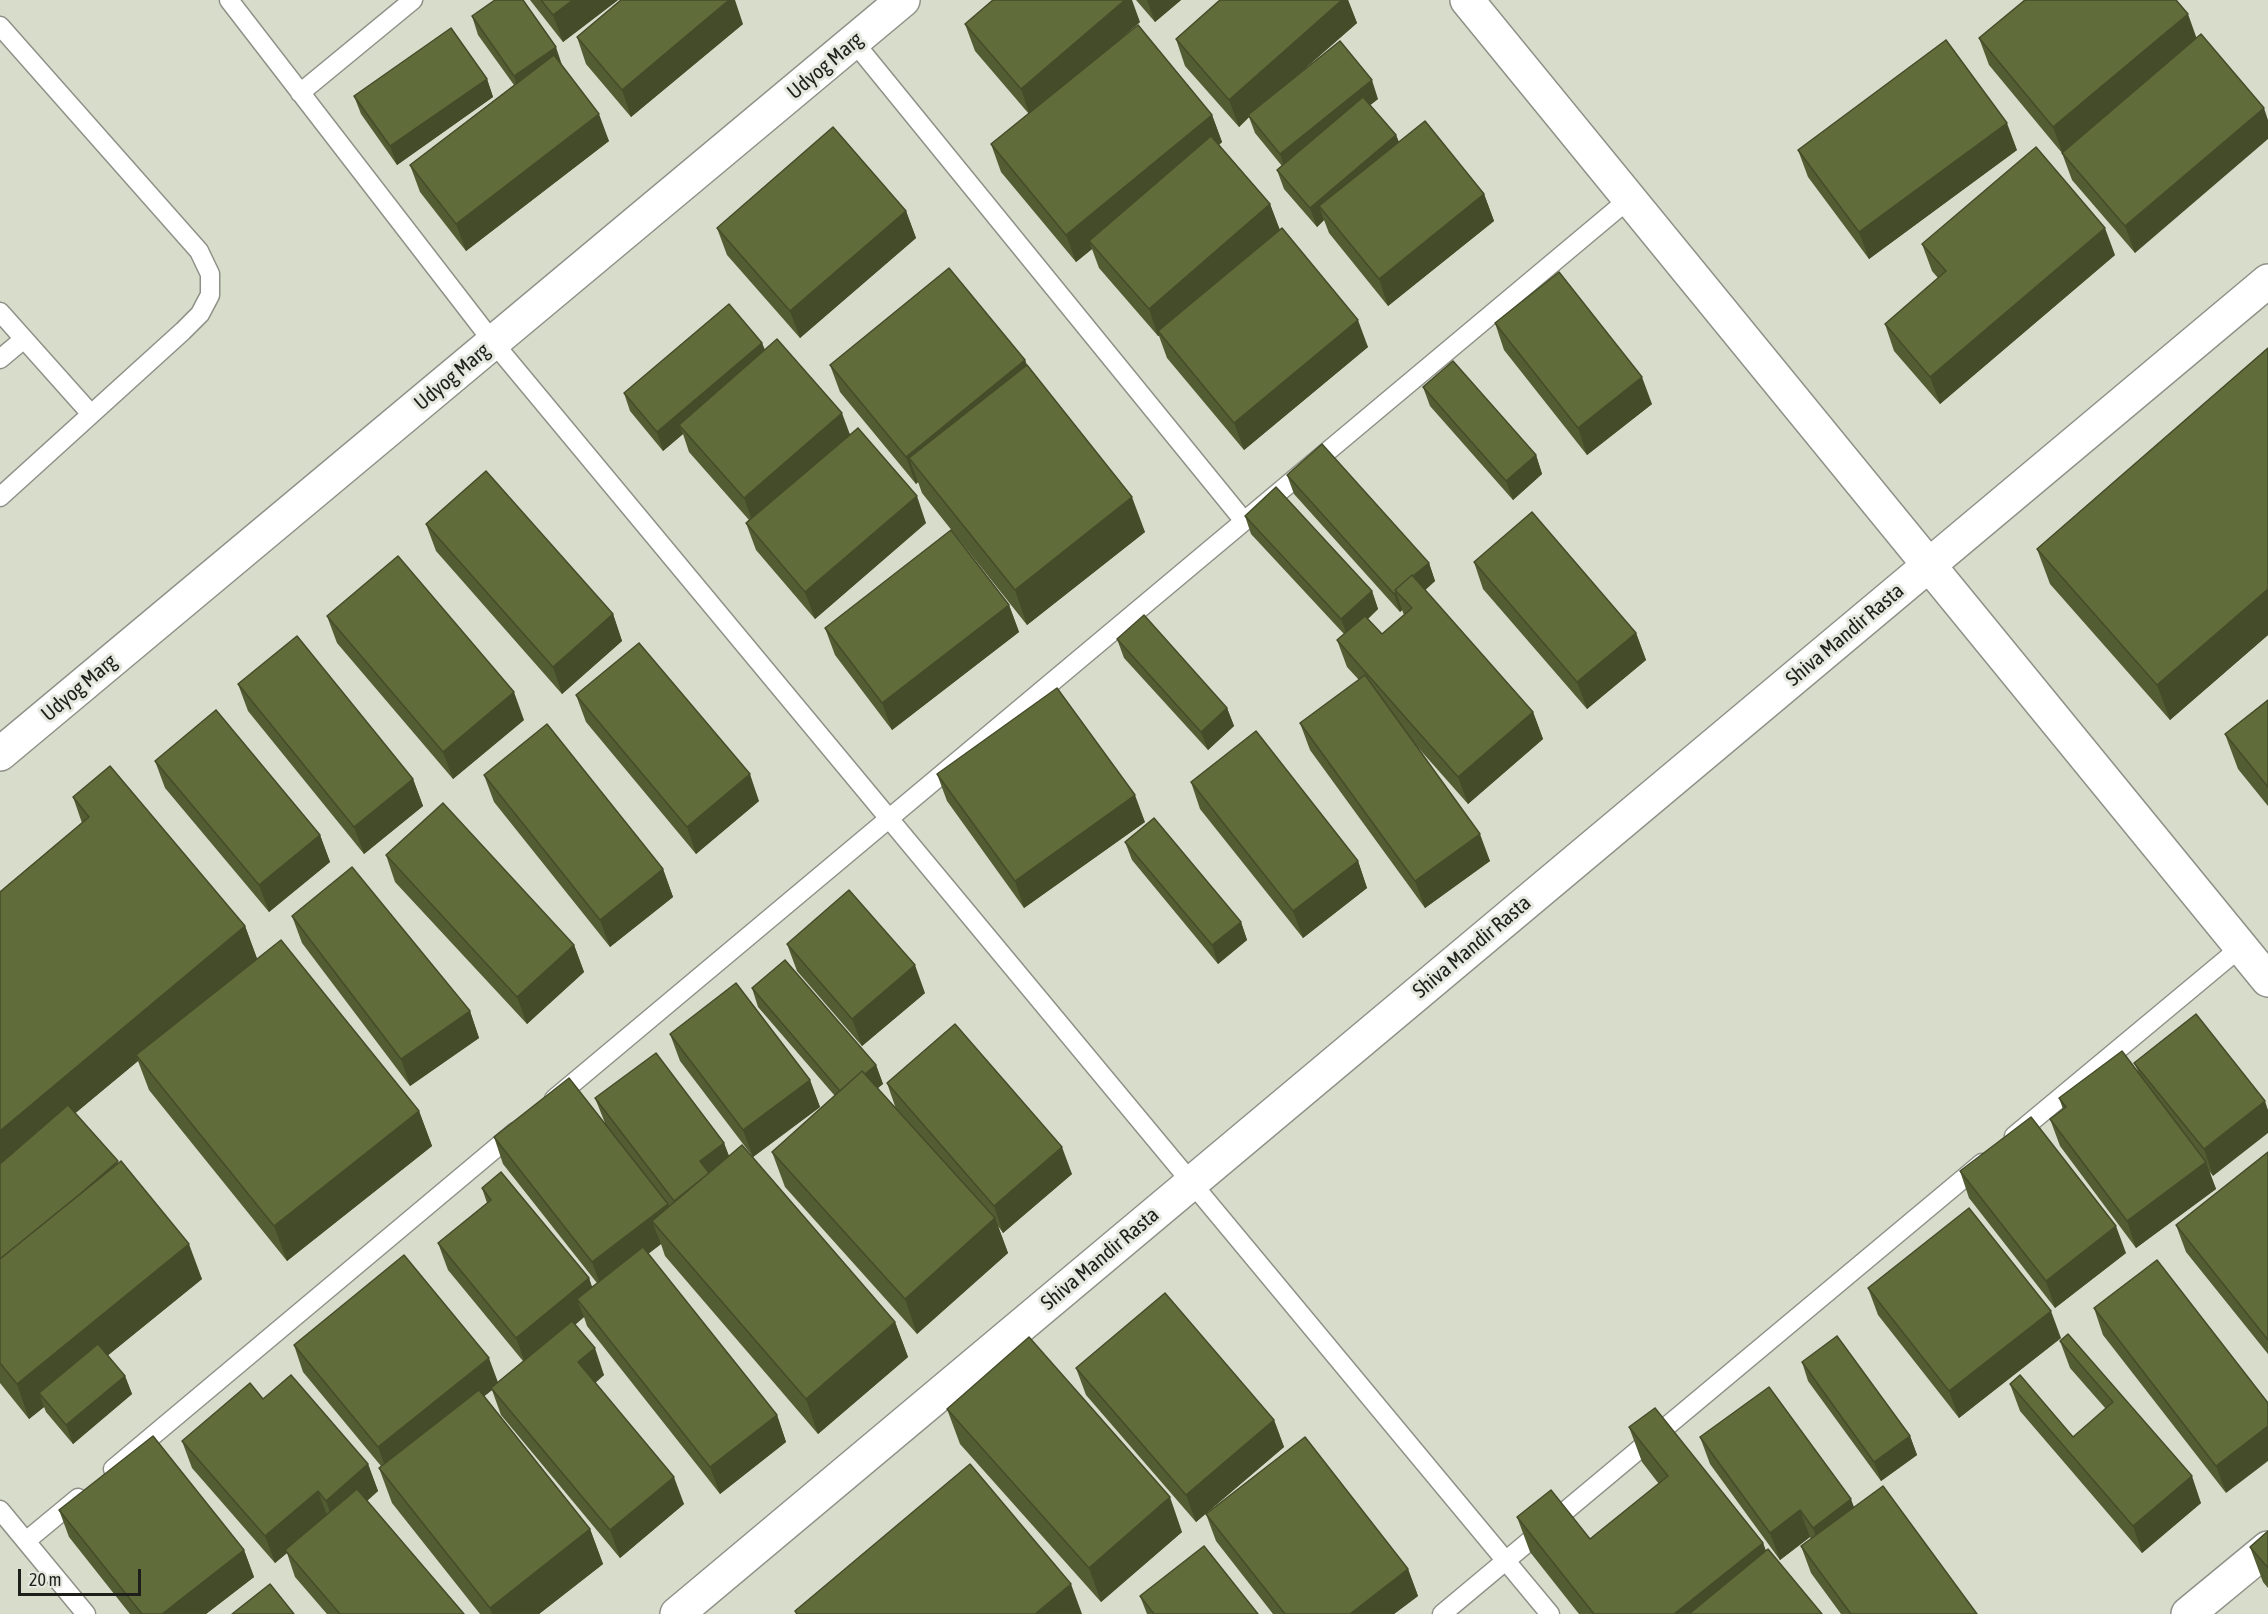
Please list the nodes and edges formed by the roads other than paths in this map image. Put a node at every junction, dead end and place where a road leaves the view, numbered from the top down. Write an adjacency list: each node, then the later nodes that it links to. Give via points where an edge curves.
1 (229, 0): 7 (lane)
2 (413, 0): 7 (lane)
3 (903, 0): 6 (street, Udyog Marg)
4 (1467, 0): 8 (street)
5 (0, 26): 14 (lane, via 199,251 210,274 210,296 200,314)
6 (854, 42): 12 (street, Udyog Marg); 16 (lane)
7 (300, 93): 12 (lane)
8 (1629, 199): 16 (lane); 17 (street)
9 (2268, 280): 17 (street, Shiva Mandir Rasta)
10 (0, 312): 11 (lane)
11 (24, 339): 13 (lane); 14 (lane)
12 (493, 342): 18 (street, Udyog Marg); 19 (lane)
13 (0, 359)
14 (91, 414): 15 (lane)
15 (0, 497)
16 (1244, 521): 19 (lane)
17 (1929, 565): 20 (street); 22 (street, Shiva Mandir Rasta)
18 (0, 754)
19 (889, 819): 22 (lane); 24 (lane)
20 (2241, 947): 21 (street); 26 (lane)
21 (2268, 980)
22 (1191, 1183): 26 (lane); 28 (street, Shiva Mandir Rasta)
23 (0, 1510): 24 (lane)
24 (26, 1541): 27 (lane)
25 (2268, 1548): 31 (street)
26 (1506, 1561): 29 (lane); 30 (lane)
27 (86, 1614)
28 (677, 1614)
29 (1442, 1614)
30 (1550, 1614)
31 (2188, 1614)

